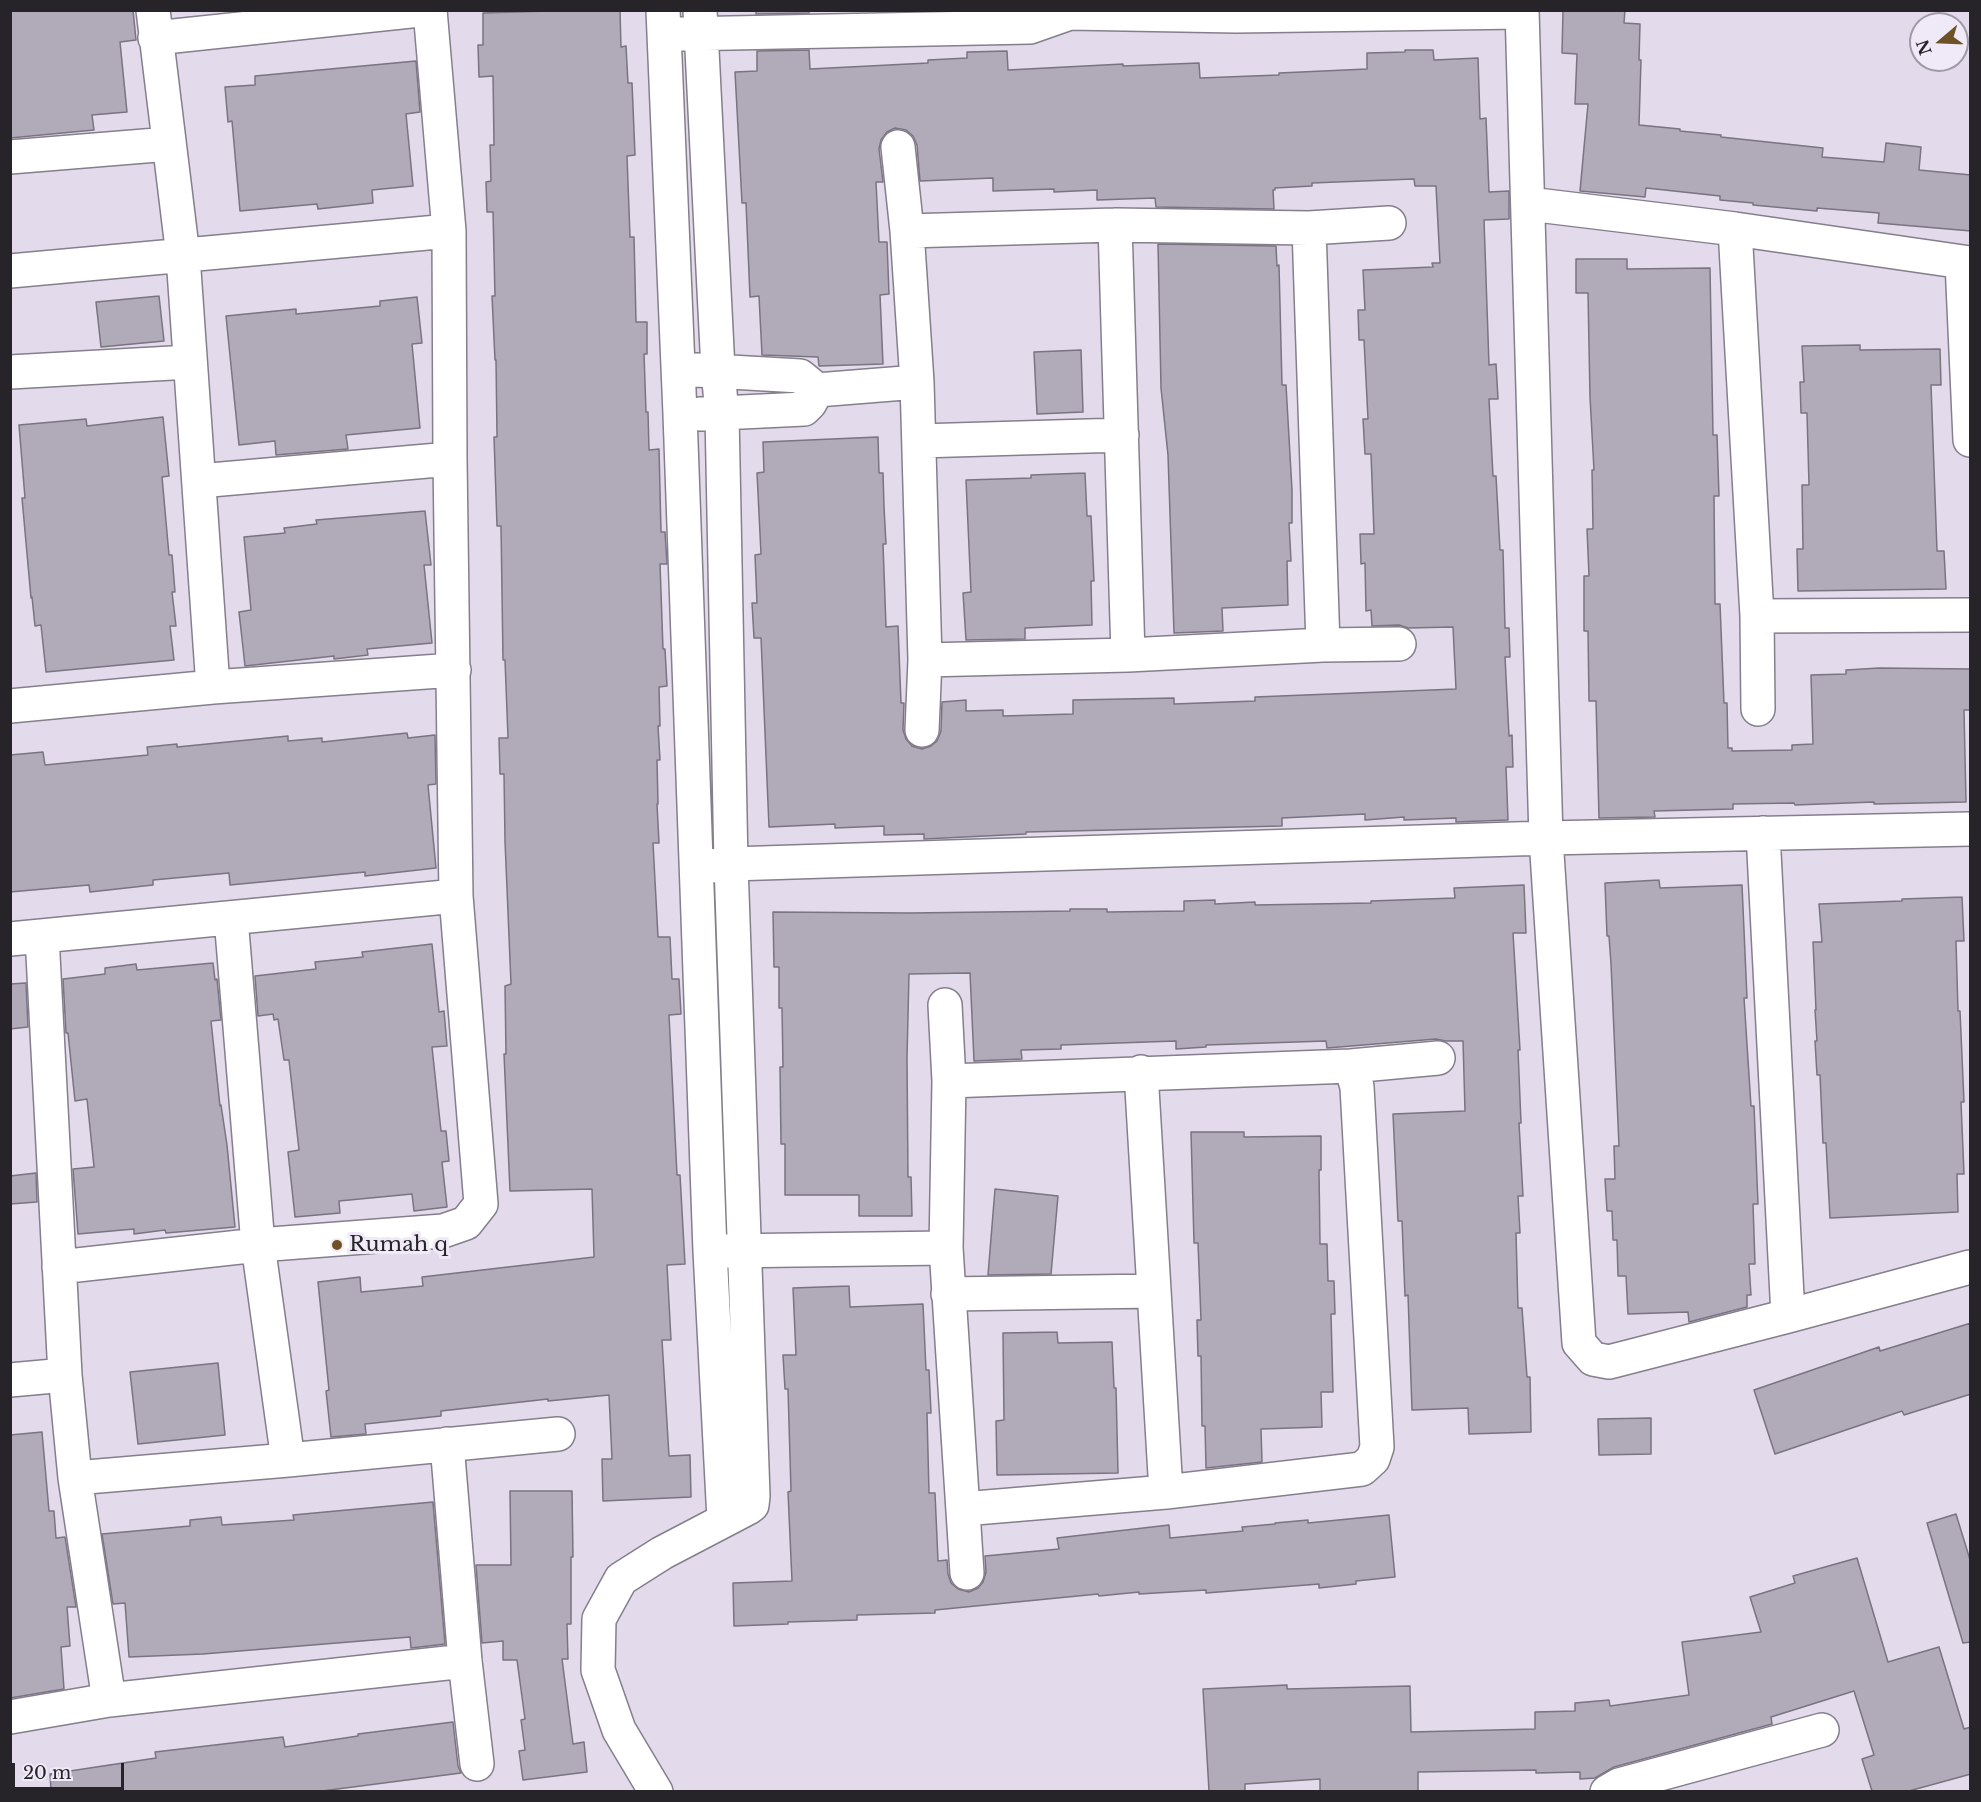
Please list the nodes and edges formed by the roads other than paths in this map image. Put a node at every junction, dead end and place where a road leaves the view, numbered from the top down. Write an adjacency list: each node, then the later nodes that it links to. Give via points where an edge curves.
1 (420, 10): 10 (street)
2 (430, 10): 19 (street)
3 (1522, 11): 6 (street); 14 (street)
4 (1068, 12): 5 (street); 7 (street)
5 (1236, 13): 6 (street)
6 (1301, 13)
7 (1030, 19): 9 (street)
8 (664, 22): 9 (street); 25 (street)
9 (701, 22): 26 (street)
10 (154, 24): 11 (street)
11 (169, 144): 13 (street); 21 (street)
12 (898, 147): 20 (street)
13 (10, 157)
14 (1529, 204): 18 (street); 51 (street)
15 (1389, 223): 17 (street)
16 (1115, 225): 17 (street); 20 (street); 33 (street)
17 (1309, 228): 41 (street)
18 (1735, 229): 22 (street); 39 (street)
19 (449, 231): 21 (street); 36 (street)
20 (907, 231): 28 (street)
21 (183, 256): 23 (street); 24 (street)
22 (1966, 263): 32 (street)
23 (10, 271)
24 (190, 362): 27 (street); 37 (street)
25 (678, 370): 26 (street); 30 (street)
26 (718, 370): 29 (street, via 800,376); 31 (street)
27 (10, 372)
28 (916, 382): 29 (street); 35 (street)
29 (817, 390): 31 (street, via 804,409)
30 (680, 414): 31 (street); 53 (street)
31 (722, 414): 52 (street)
32 (1970, 431): 34 (street)
33 (1122, 435): 35 (street); 42 (street)
34 (1971, 440)
35 (919, 441): 43 (street)
36 (450, 459): 37 (street); 44 (street)
37 (199, 481): 45 (street)
38 (1971, 615): 39 (street)
39 (1757, 616): 47 (street)
40 (1399, 644): 41 (street)
41 (1323, 645): 42 (street)
42 (1128, 655): 43 (street)
43 (926, 660): 48 (street)
44 (454, 670): 45 (street); 54 (street)
45 (213, 687): 46 (street)
46 (10, 706)
47 (1758, 709)
48 (922, 730)
49 (1971, 829): 50 (street)
50 (1763, 833): 51 (street); 70 (street)
51 (1546, 837): 52 (street); 70 (street, via 1578,1342 1593,1359 1609,1362)
52 (731, 864): 53 (street); 65 (street)
53 (696, 868): 64 (street)
54 (456, 896): 55 (street); 62 (street, via 481,1204 466,1223 443,1231)
55 (231, 918): 56 (street); 62 (street)
56 (26, 937): 66 (street)
57 (945, 1005): 61 (street)
58 (1438, 1058): 59 (street)
59 (1351, 1066): 60 (street); 77 (street, via 1357,1087 1377,1447 1373,1459 1362,1469)
60 (1141, 1072): 61 (street); 68 (street)
61 (949, 1081): 63 (street)
62 (258, 1245): 66 (street); 75 (street)
63 (946, 1248): 65 (street); 69 (street)
64 (710, 1251): 65 (street); 79 (street)
65 (744, 1251): 79 (street, via 753,1496 752,1505)
66 (59, 1267): 71 (street)
67 (1971, 1267): 70 (street)
68 (1154, 1291): 69 (street); 77 (street)
69 (948, 1294): 78 (street)
70 (1788, 1316)
71 (65, 1375): 72 (street); 76 (street)
72 (10, 1380)
73 (558, 1434): 74 (street)
74 (447, 1444): 75 (street); 81 (street)
75 (288, 1460): 76 (street)
76 (75, 1478): 82 (street)
77 (1166, 1492): 78 (street)
78 (963, 1509): 80 (street)
79 (724, 1520): 86 (street, via 621,1579 599,1619 598,1670 619,1730)
80 (967, 1573)
81 (465, 1661): 82 (street); 85 (street)
82 (109, 1700): 83 (street)
83 (10, 1717)
84 (1822, 1730): 87 (street)
85 (477, 1764)
86 (656, 1791)
87 (1607, 1791)

